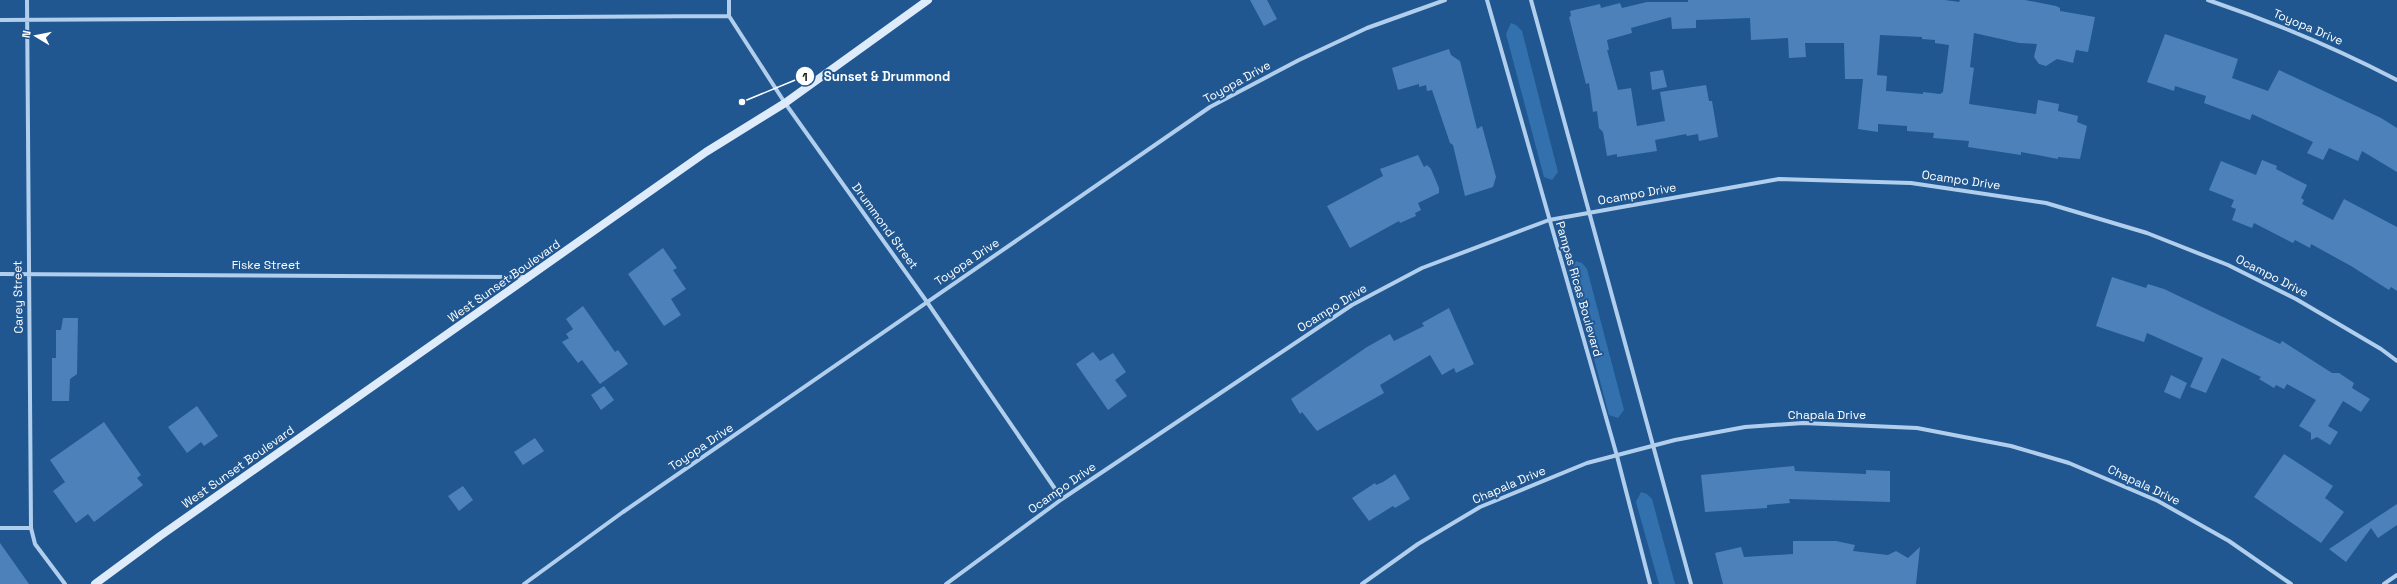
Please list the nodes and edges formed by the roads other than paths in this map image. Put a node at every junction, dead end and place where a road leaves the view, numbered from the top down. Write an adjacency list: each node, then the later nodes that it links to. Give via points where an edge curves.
1 (27, 0): 9 (street, Carey Street)
2 (729, 0): 8 (street)
3 (928, 0): 12 (main road, West Sunset Boulevard)
4 (1445, 0): 18 (street, Toyopa Drive, via 1367,28 1210,107)
5 (1488, 0): 14 (street, Pampas Ricas Boulevard)
6 (1531, 0): 13 (street)
7 (2208, 0): 11 (street, Toyopa Drive, via 2268,21)
8 (729, 16): 9 (street); 12 (street, Drummond Street)
9 (27, 19): 10 (street); 15 (street, Carey Street)
10 (0, 20)
11 (2397, 80)
12 (785, 103): 17 (main road, West Sunset Boulevard, via 706,152); 18 (street, Drummond Street)
13 (1589, 213): 14 (street, Ocampo Drive); 19 (street, Ocampo Drive, via 1779,179 1911,183 2046,203 2146,233 2228,265 2296,299); 20 (street)
14 (1549, 220): 21 (street, Pampas Ricas Boulevard); 22 (street, Ocampo Drive, via 1422,268 1352,305)
15 (28, 273): 16 (street, Fiske Street); 17 (street, Fiske Street); 24 (street, Carey Street)
16 (0, 274)
17 (531, 277): 27 (main road, West Sunset Boulevard, via 166,531)
18 (927, 302): 22 (street, Drummond Street); 28 (street, Toyopa Drive, via 623,512)
19 (2397, 361)
20 (1654, 446): 21 (street, Chapala Drive); 32 (street); 33 (street, Chapala Drive, via 1745,427 1803,422 1917,428 2011,446 2069,463 2158,501 2230,541)
21 (1617, 456): 30 (street, Chapala Drive, via 1587,463 1480,507 1418,544); 31 (street, Pampas Ricas Boulevard)
22 (1062, 499): 29 (street, Ocampo Drive)
23 (0, 528): 24 (street)
24 (31, 528): 26 (street, Carey Street, via 35,544)
25 (2397, 575): 34 (street)
26 (65, 584)
27 (95, 584)
28 (524, 584)
29 (946, 584)
30 (1362, 584)
31 (1650, 584)
32 (1692, 584)
33 (2291, 584)
34 (2384, 584)

